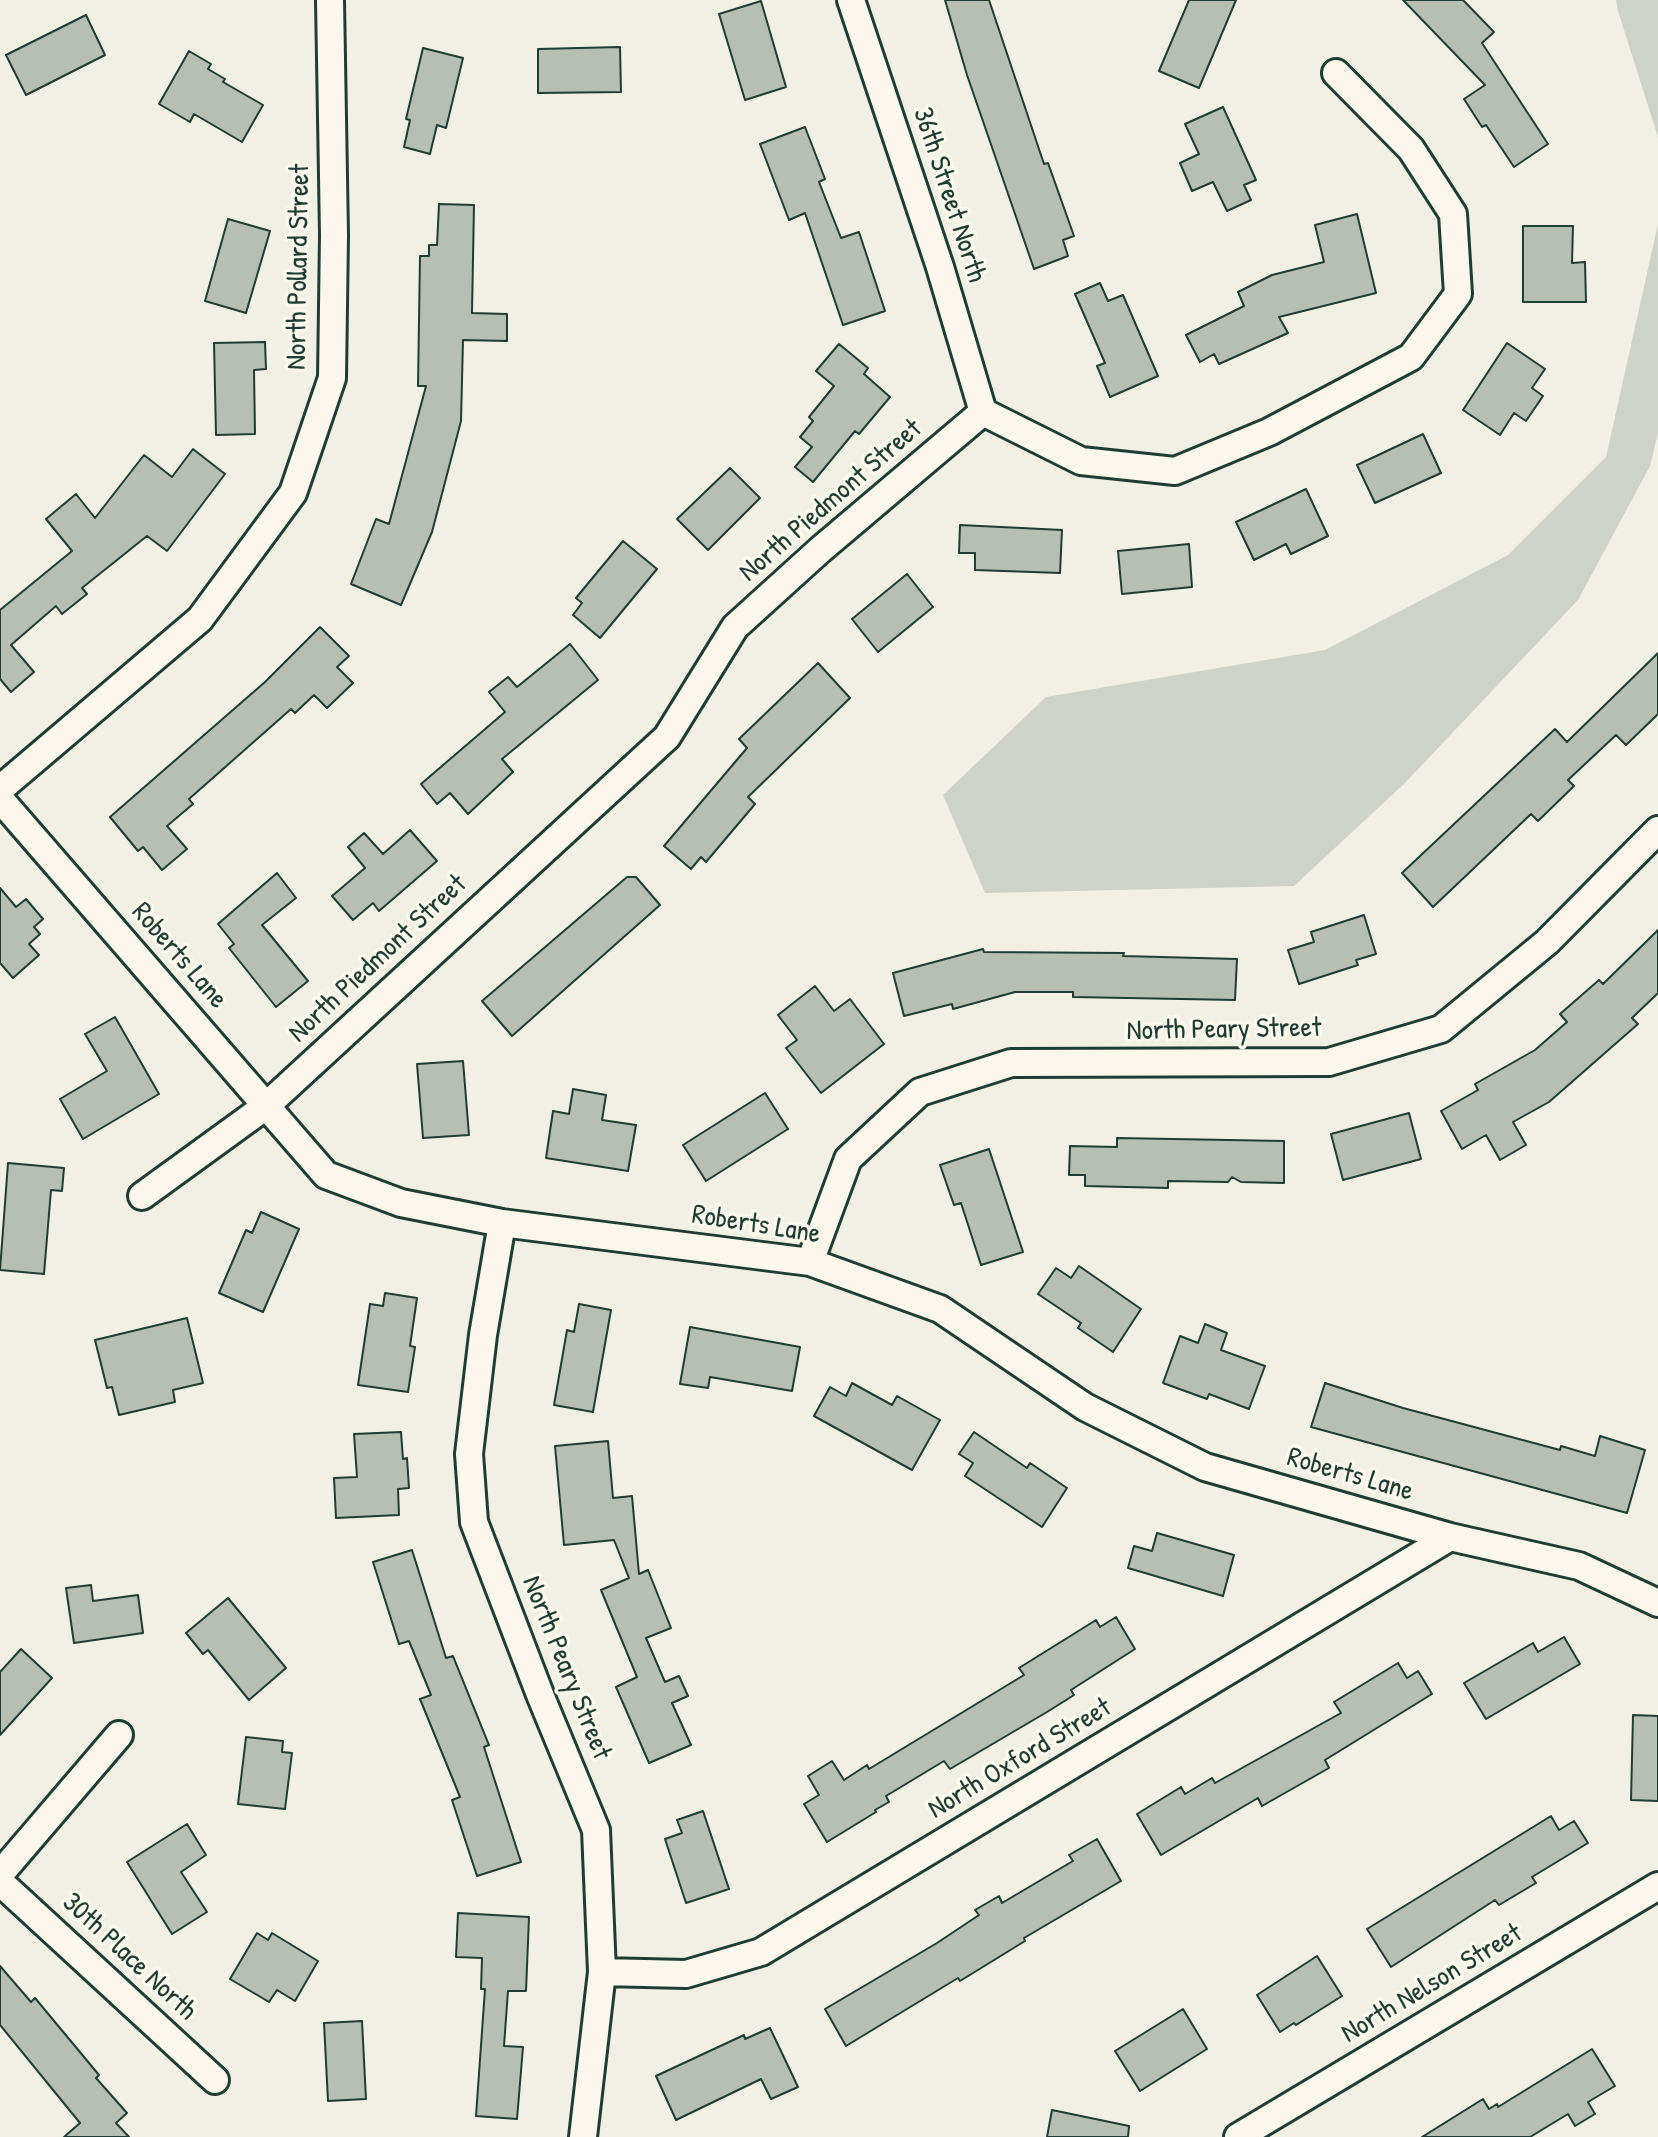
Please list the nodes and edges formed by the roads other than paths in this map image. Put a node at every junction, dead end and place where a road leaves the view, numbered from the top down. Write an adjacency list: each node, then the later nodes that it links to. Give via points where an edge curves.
1 (330, 0): 5 (street, North Pollard Street, via 332,378 293,493 200,619)
2 (851, 0): 4 (street, 36th Street North)
3 (1336, 73): 4 (street, via 1411,149 1453,214 1458,294 1411,357 1269,432 1175,471 1081,461)
4 (983, 412): 8 (street, North Piedmont Street, via 735,627 667,737)
5 (0, 789)
6 (0, 799): 8 (street, Roberts Lane)
7 (1658, 830): 11 (street, North Peary Street, via 1547,942 1441,1029 1329,1062 1011,1063 920,1092 848,1159)
8 (266, 1106): 9 (street, North Piedmont Street); 10 (street, Roberts Lane, via 326,1175 401,1203)
9 (142, 1196)
10 (502, 1223): 11 (street, Roberts Lane); 18 (street, North Peary Street, via 469,1454 474,1522 596,1830)
11 (810, 1262): 12 (street, Roberts Lane, via 940,1309 1085,1407 1205,1467)
12 (1450, 1537): 13 (street, Roberts Lane, via 1579,1566); 18 (street, North Oxford Street, via 761,1952 686,1974)
13 (1658, 1603)
14 (119, 1735): 15 (street)
15 (0, 1874)
16 (0, 1882): 19 (street, 30th Place North)
17 (1658, 1886): 21 (street, North Nelson Street)
18 (602, 1972): 20 (street, North Peary Street)
19 (215, 2080)
20 (583, 2137)
21 (1238, 2137)

